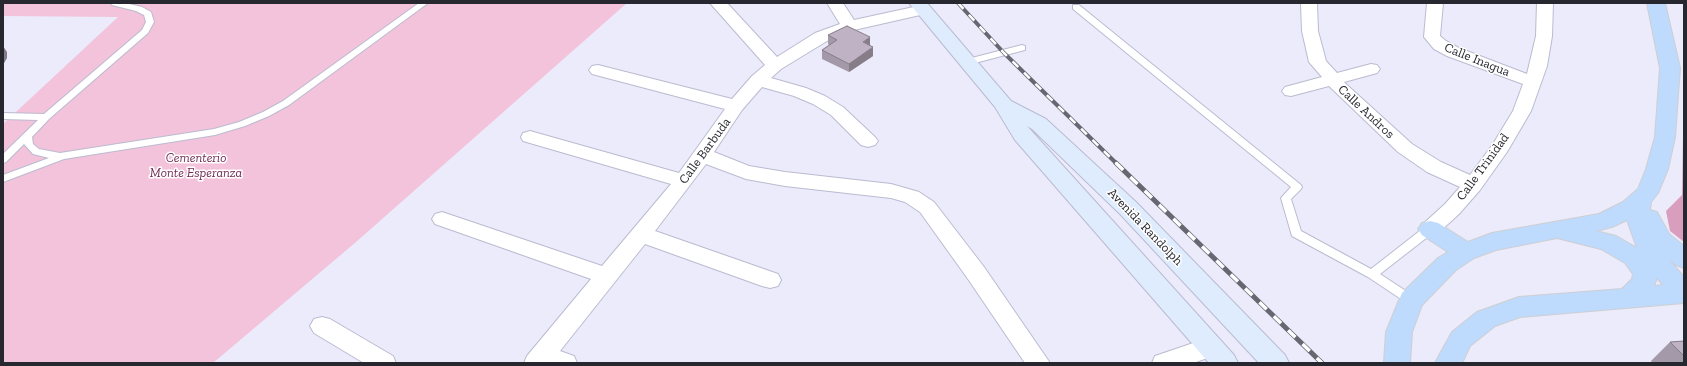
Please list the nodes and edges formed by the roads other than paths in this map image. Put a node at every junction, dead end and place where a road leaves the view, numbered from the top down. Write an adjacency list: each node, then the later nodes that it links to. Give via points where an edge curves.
1 (115, 3): 24 (lane, via 148,14 150,22 145,31)
2 (424, 3): 29 (lane, via 286,103 266,114 215,132)
3 (718, 3): 14 (street)
4 (835, 3): 11 (street)
5 (1309, 3): 18 (street, Calle Andros, via 1311,42 1318,62)
6 (1435, 3): 19 (street, Calle Inagua, via 1432,36 1440,45)
7 (1545, 3): 19 (street, Calle Trinidad, via 1544,36)
8 (1656, 3): 34 (main road, via 1670,68 1666,137 1657,169 1647,193)
9 (921, 6): 11 (street, Calle Barbuda); 13 (main road, Avenida Randolph)
10 (1076, 8): 41 (lane, via 1297,187 1286,198 1296,233)
11 (849, 26): 14 (street, Calle Barbuda, via 821,37)
12 (1022, 48): 13 (lane)
13 (967, 62): 21 (main road, Avenida Randolph)
14 (775, 65): 17 (street, Calle Barbuda)
15 (1371, 69): 18 (street)
16 (598, 70): 22 (street)
17 (758, 80): 22 (street, Calle Barbuda); 27 (street, via 819,100 838,111)
18 (1333, 80): 20 (street); 33 (street, Calle Andros, via 1405,148 1434,167)
19 (1533, 82): 33 (street, Calle Trinidad, via 1522,111 1500,148)
20 (1291, 91)
21 (1003, 104): 48 (main road, Avenida Randolph, via 1022,135); 54 (main road, Avenida Randolph, via 1039,124 1128,208)
22 (736, 106): 28 (street, Calle Barbuda)
23 (3, 116): 24 (lane)
24 (46, 117): 25 (lane)
25 (28, 137): 29 (lane, via 29,146 36,152); 30 (lane)
26 (530, 137): 32 (street)
27 (868, 141)
28 (702, 155): 32 (street, Calle Barbuda); 52 (street, via 746,172 891,191 912,197 928,207)
29 (62, 156): 31 (lane)
30 (3, 160)
31 (3, 179)
32 (684, 181): 38 (street, Calle Barbuda)
33 (1473, 185): 36 (street, Calle Trinidad)
34 (1640, 201): 37 (main road, via 1604,221); 40 (main road, via 1660,240); 44 (main road, via 1638,220 1645,242 1661,267)
35 (442, 219): 42 (street)
36 (1430, 229): 39 (main road); 41 (lane, Calle Trinidad)
37 (1551, 231): 39 (main road, via 1492,242); 45 (main road, via 1608,242 1633,257 1646,273 1643,284)
38 (640, 234): 42 (street, Calle Barbuda); 43 (street)
39 (1466, 252): 46 (main road, via 1447,264)
40 (1684, 259)
41 (1372, 274): 46 (lane)
42 (607, 276): 49 (street, Calle Barbuda)
43 (770, 280)
44 (1684, 293): 45 (main road)
45 (1629, 297): 56 (main road, via 1519,307 1486,319 1461,339)
46 (1411, 300): 55 (main road, via 1399,332)
47 (322, 326): 50 (street)
48 (1218, 355): 53 (street)
49 (539, 359): 51 (street)
50 (384, 363)
51 (565, 363)
52 (1038, 363)
53 (1164, 363)
54 (1276, 363)
55 (1397, 363)
56 (1448, 363)

